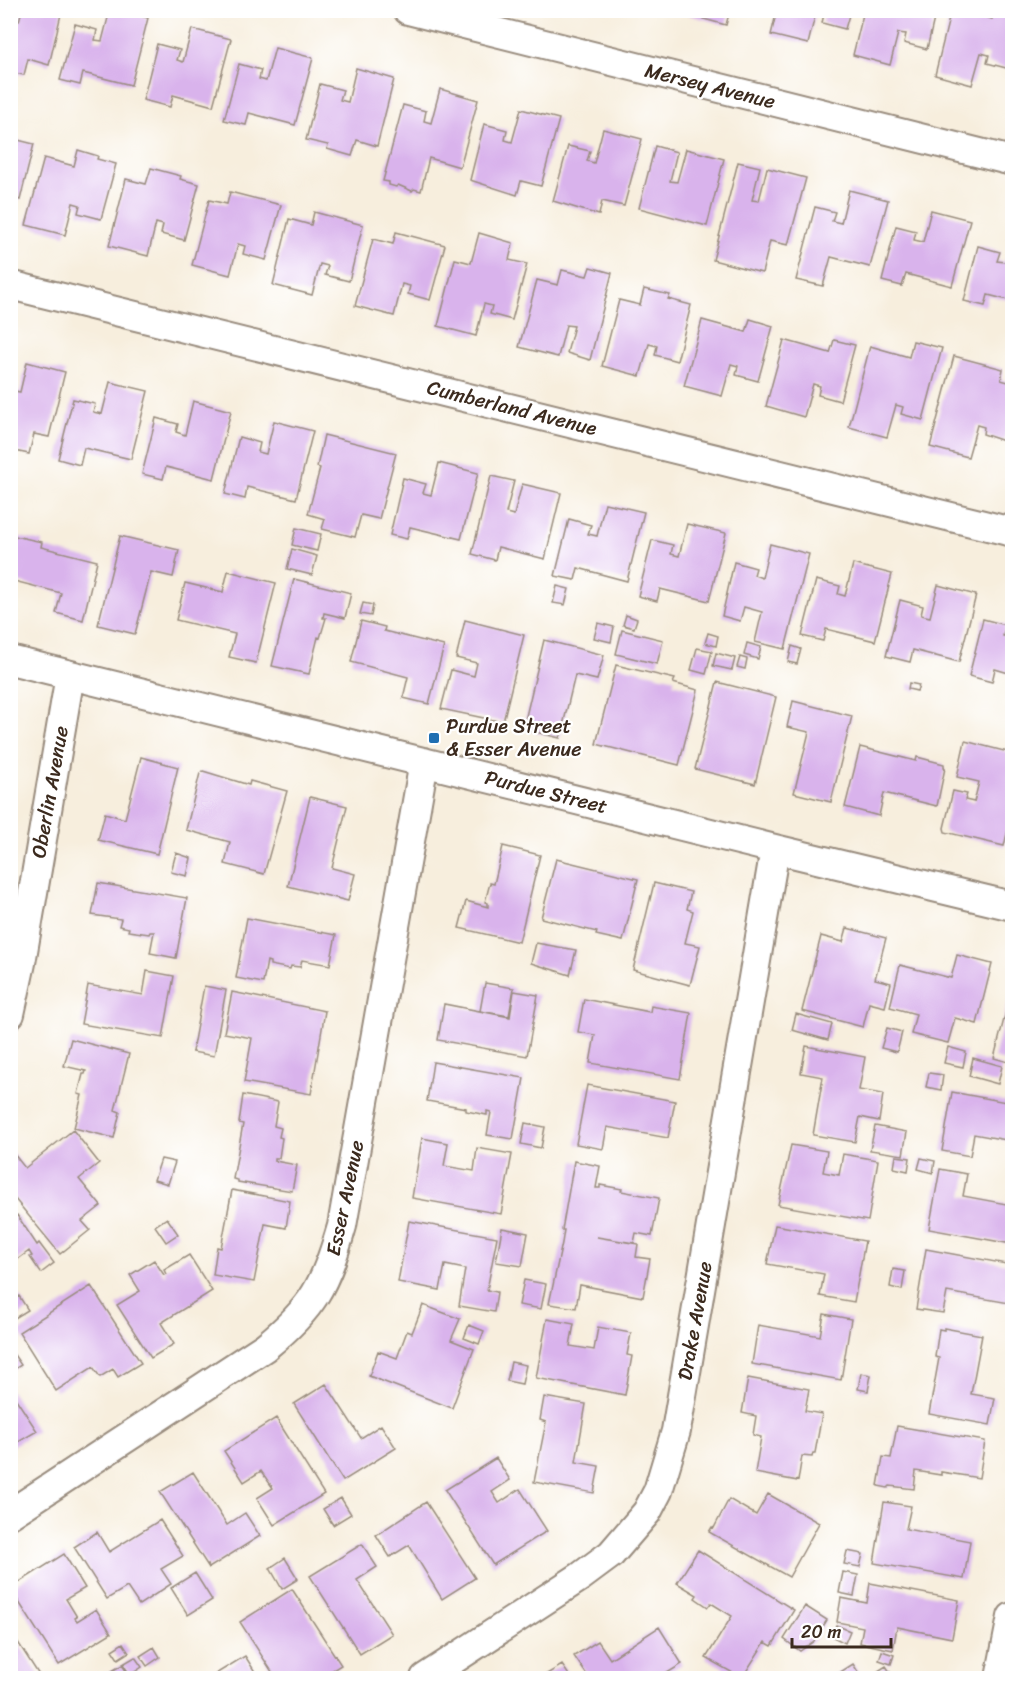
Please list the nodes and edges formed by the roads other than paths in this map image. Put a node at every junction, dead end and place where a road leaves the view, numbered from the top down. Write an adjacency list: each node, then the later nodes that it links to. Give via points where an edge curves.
1 (408, 10): 2 (street, Mersey Avenue)
2 (1012, 161)
3 (10, 285): 4 (street, Cumberland Avenue)
4 (1012, 532)
5 (10, 660): 6 (street, Purdue Street)
6 (70, 675): 7 (street, Purdue Street); 10 (street, Oberlin Avenue)
7 (424, 762): 8 (street, Purdue Street); 11 (street, Esser Avenue, via 342,1226 321,1286 290,1327 265,1347)
8 (775, 849): 9 (street, Purdue Street); 13 (street, Drake Avenue, via 676,1431 658,1491 647,1512 611,1554)
9 (1012, 906)
10 (10, 1014)
11 (10, 1514)
12 (1012, 1617): 14 (street)
13 (425, 1678)
14 (1000, 1678)

